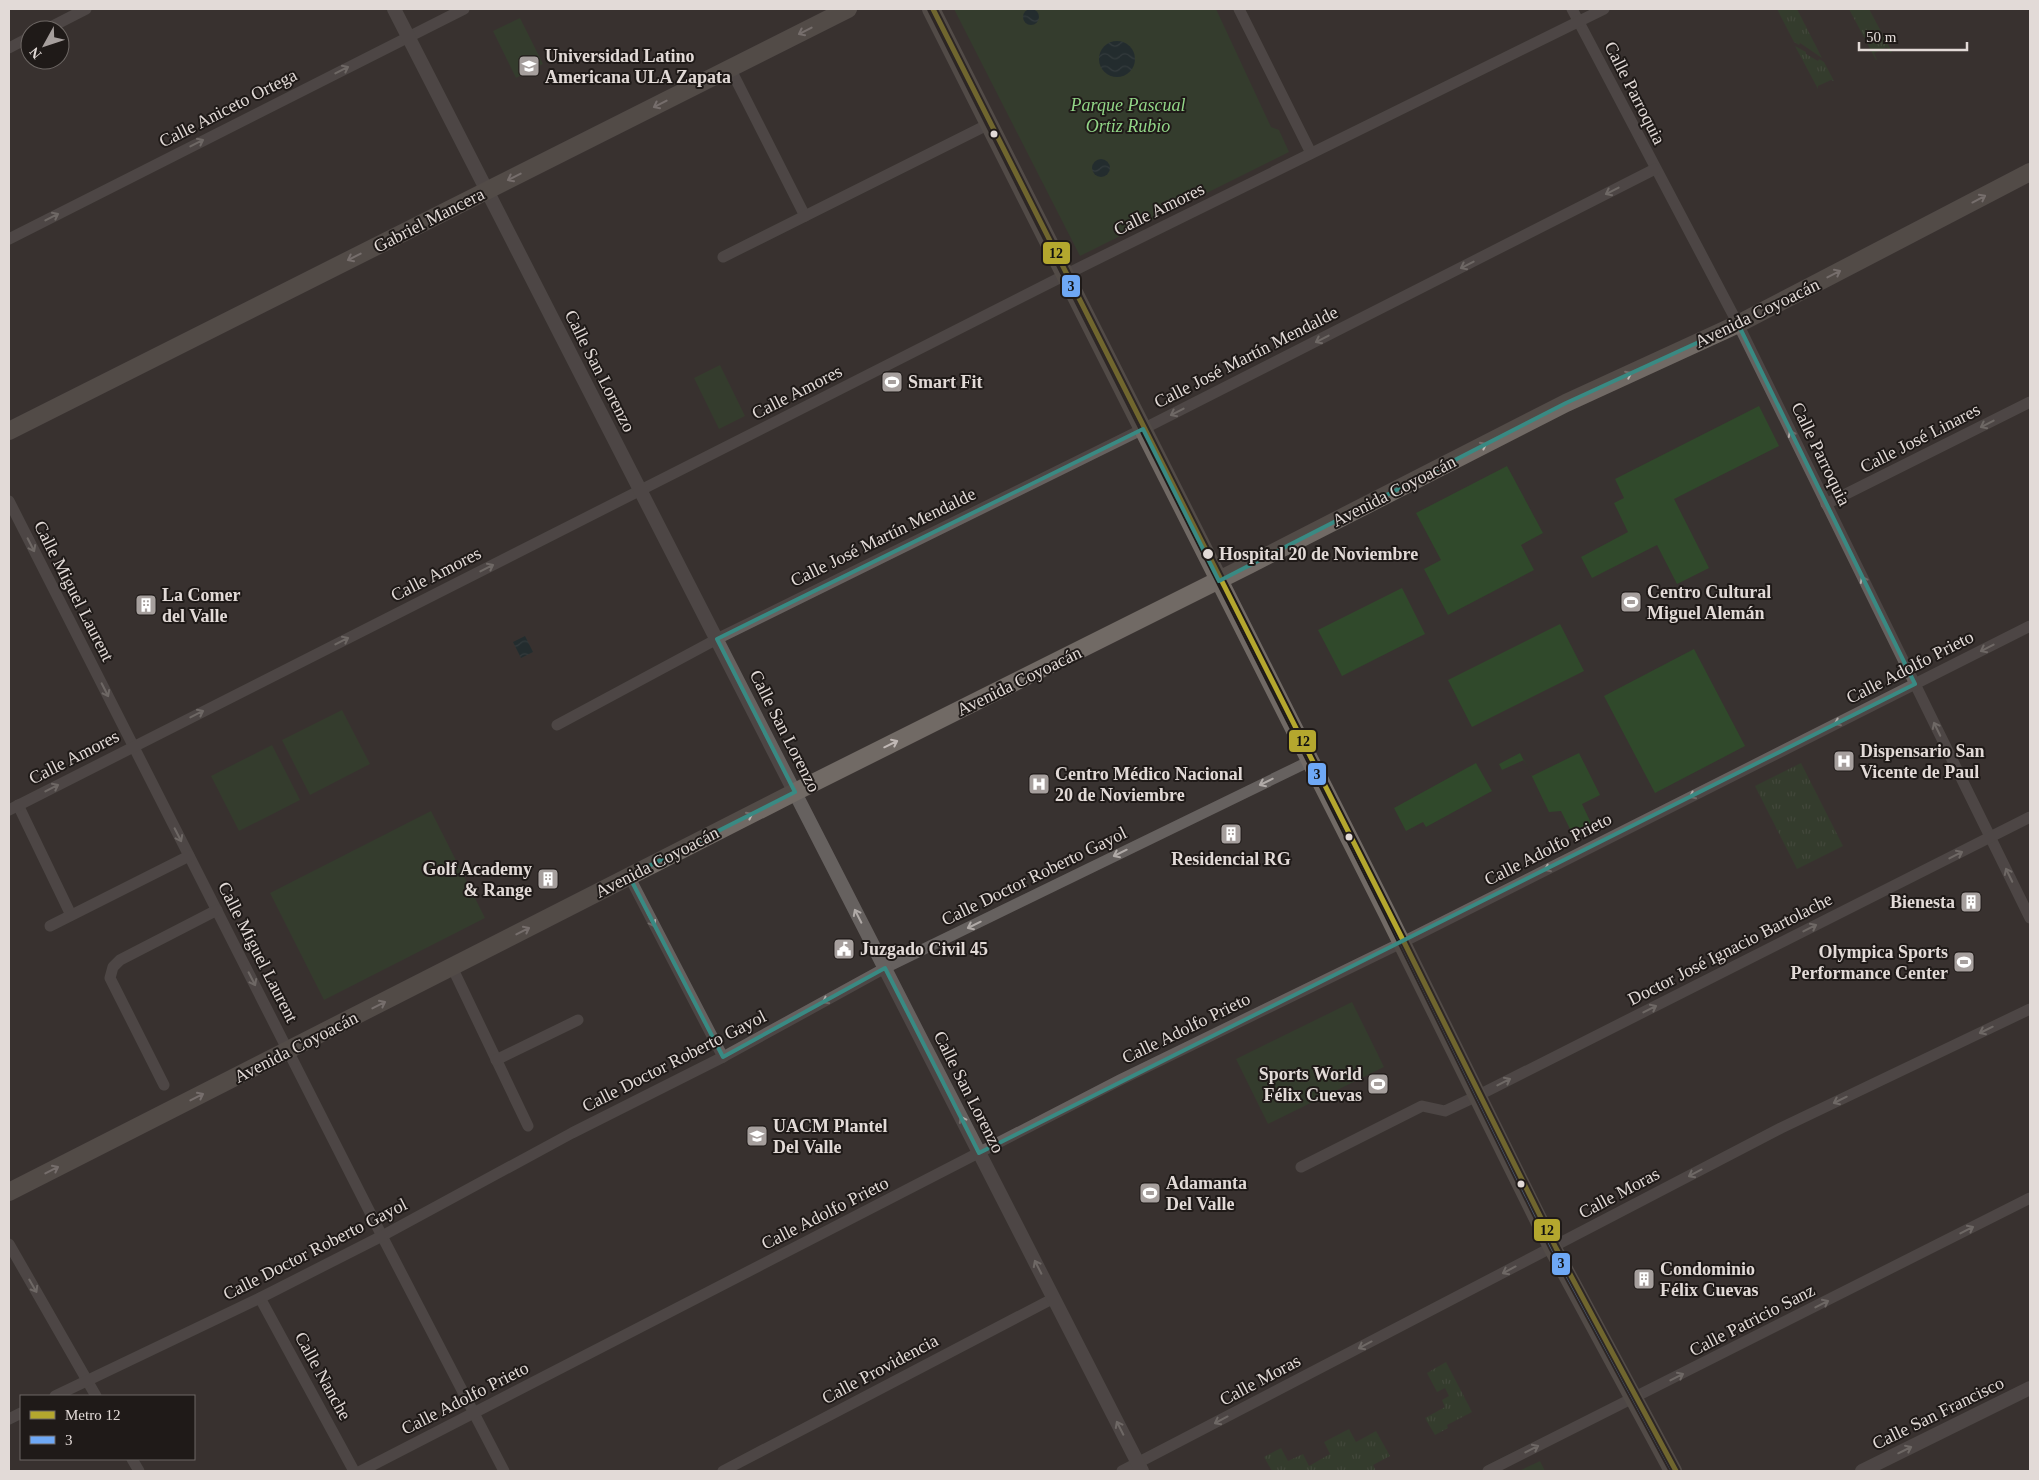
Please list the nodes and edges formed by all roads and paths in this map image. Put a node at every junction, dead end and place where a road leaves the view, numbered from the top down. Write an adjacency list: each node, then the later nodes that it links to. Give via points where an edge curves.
1 (86, 9): 9 (street)
2 (394, 9): 11 (street, Calle San Lorenzo)
3 (464, 9): 11 (street, Calle Aniceto Ortega)
4 (848, 9): 12 (main road, Gabriel Mancera, one-way to 12)
5 (931, 9): 13 (main road)
6 (1238, 9): 14 (street)
7 (1572, 9): 10 (street, Calle Parroquia)
8 (1604, 9): 10 (street, Calle Amores)
9 (65, 20)
10 (1578, 22): 14 (street, Calle Amores); 15 (street, Calle Parroquia)
11 (408, 37): 17 (street, Calle San Lorenzo); 19 (street, Calle Aniceto Ortega, one-way to 11)
12 (730, 68): 17 (main road, Gabriel Mancera, one-way to 17); 18 (street)
13 (989, 124): 18 (street); 21 (main road)
14 (1311, 153): 21 (street, Calle Amores)
15 (1655, 169): 22 (street, Calle Parroquia); 24 (street, Calle José Martín Mendalde, one-way to 24)
16 (2030, 172): 22 (main road, Avenida Coyoacán, one-way to 16)
17 (487, 191): 25 (main road, Gabriel Mancera, one-way to 25); 26 (street, Calle San Lorenzo)
18 (805, 216): 20 (street)
19 (9, 239)
20 (724, 257)
21 (1065, 276): 24 (main road); 26 (street, Calle Amores)
22 (1738, 324): 28 (street, Calle Parroquia, one-way to 22); 29 (main road, Avenida Coyoacán, one-way to 22, via 1566,403)
23 (2030, 402): 28 (street, Calle José Linares, one-way to 28)
24 (1143, 429): 29 (main road); 31 (street, Calle José Martín Mendalde)
25 (9, 431)
26 (640, 491): 31 (street, Calle San Lorenzo); 34 (street, Calle Amores, one-way to 26)
27 (9, 502): 34 (street, Calle Miguel Laurent, one-way to 34)
28 (1826, 504): 32 (street, Calle Parroquia, one-way to 28)
29 (1220, 581): 35 (main road); 36 (main road, Avenida Coyoacán, one-way to 29)
30 (2030, 626): 32 (street, Calle Adolfo Prieto, one-way to 32)
31 (716, 639): 33 (street, Calle José Martín Mendalde); 36 (street, Calle San Lorenzo)
32 (1915, 684): 39 (street, Calle Parroquia, one-way to 32); 46 (street, Calle Adolfo Prieto, one-way to 46)
33 (557, 725)
34 (133, 746): 37 (street, Calle Amores, one-way to 34); 40 (street, Calle Miguel Laurent, one-way to 40)
35 (1310, 761): 46 (main road); 48 (street, Calle Doctor Roberto Gayol, one-way to 48)
36 (795, 792): 41 (main road, Avenida Coyoacán, one-way to 36); 48 (street, Calle San Lorenzo, one-way to 36)
37 (13, 808): 43 (street)
38 (2030, 817): 39 (street, Doctor José Ignacio Bartolache)
39 (1991, 838): 44 (street, Calle Parroquia, one-way to 39); 55 (street, Doctor José Ignacio Bartolache, one-way to 39)
40 (189, 856): 42 (street, Calle Miguel Laurent); 43 (street)
41 (629, 876): 47 (main road, Avenida Coyoacán, one-way to 41); 52 (street, one-way to 52)
42 (216, 910): 51 (street, Calle Miguel Laurent, one-way to 51); 54 (street, via 120,960 111,972 110,978)
43 (72, 915): 45 (street)
44 (2030, 918)
45 (50, 926)
46 (1401, 943): 55 (main road); 57 (street, Calle Adolfo Prieto, via 1178,1051)
47 (452, 967): 51 (main road, Avenida Coyoacán, one-way to 47); 53 (street)
48 (885, 968): 52 (street, Calle Doctor Roberto Gayol, one-way to 52); 57 (street, Calle San Lorenzo, one-way to 48)
49 (2030, 1009): 63 (street, Calle Moras, one-way to 63, via 1781,1128)
50 (578, 1020): 53 (street)
51 (288, 1051): 59 (main road, Avenida Coyoacán, one-way to 51); 61 (street, Calle Miguel Laurent)
52 (723, 1057): 61 (street, Calle Doctor Roberto Gayol, via 572,1133)
53 (496, 1060): 56 (street)
54 (164, 1085)
55 (1477, 1096): 58 (street, Doctor José Ignacio Bartolache, via 1445,1111 1422,1106); 63 (main road)
56 (528, 1126)
57 (979, 1153): 65 (street, Calle San Lorenzo, one-way to 57); 71 (street, Calle Adolfo Prieto)
58 (1301, 1167)
59 (9, 1192)
60 (2030, 1198): 70 (street, Calle Patricio Sanz, one-way to 60)
61 (382, 1236): 64 (street, Calle Doctor Roberto Gayol); 71 (street, Calle Miguel Laurent)
62 (9, 1244): 66 (street, one-way to 66)
63 (1552, 1247): 70 (main road); 73 (street, Calle Moras, one-way to 73)
64 (260, 1298): 66 (street, Calle Doctor Roberto Gayol); 75 (street, Calle Nanche)
65 (1054, 1298): 73 (street, Calle San Lorenzo, one-way to 65); 78 (street, Calle Providencia)
66 (87, 1381): 68 (street, Calle Doctor Roberto Gayol); 69 (street)
67 (2030, 1388): 82 (street, Calle San Francisco, one-way to 67)
68 (57, 1395)
69 (95, 1395)
70 (1634, 1398): 80 (street, Calle Patricio Sanz, one-way to 70); 81 (main road)
71 (475, 1413): 76 (street, Calle Adolfo Prieto); 77 (street, Calle Miguel Laurent)
72 (133, 1460): 74 (street)
73 (1140, 1467): 79 (street, Calle Moras)
74 (139, 1471)
75 (354, 1471)
76 (361, 1471)
77 (504, 1471)
78 (723, 1471)
79 (1122, 1471)
80 (1488, 1471)
81 (1673, 1471)
82 (1862, 1471)

